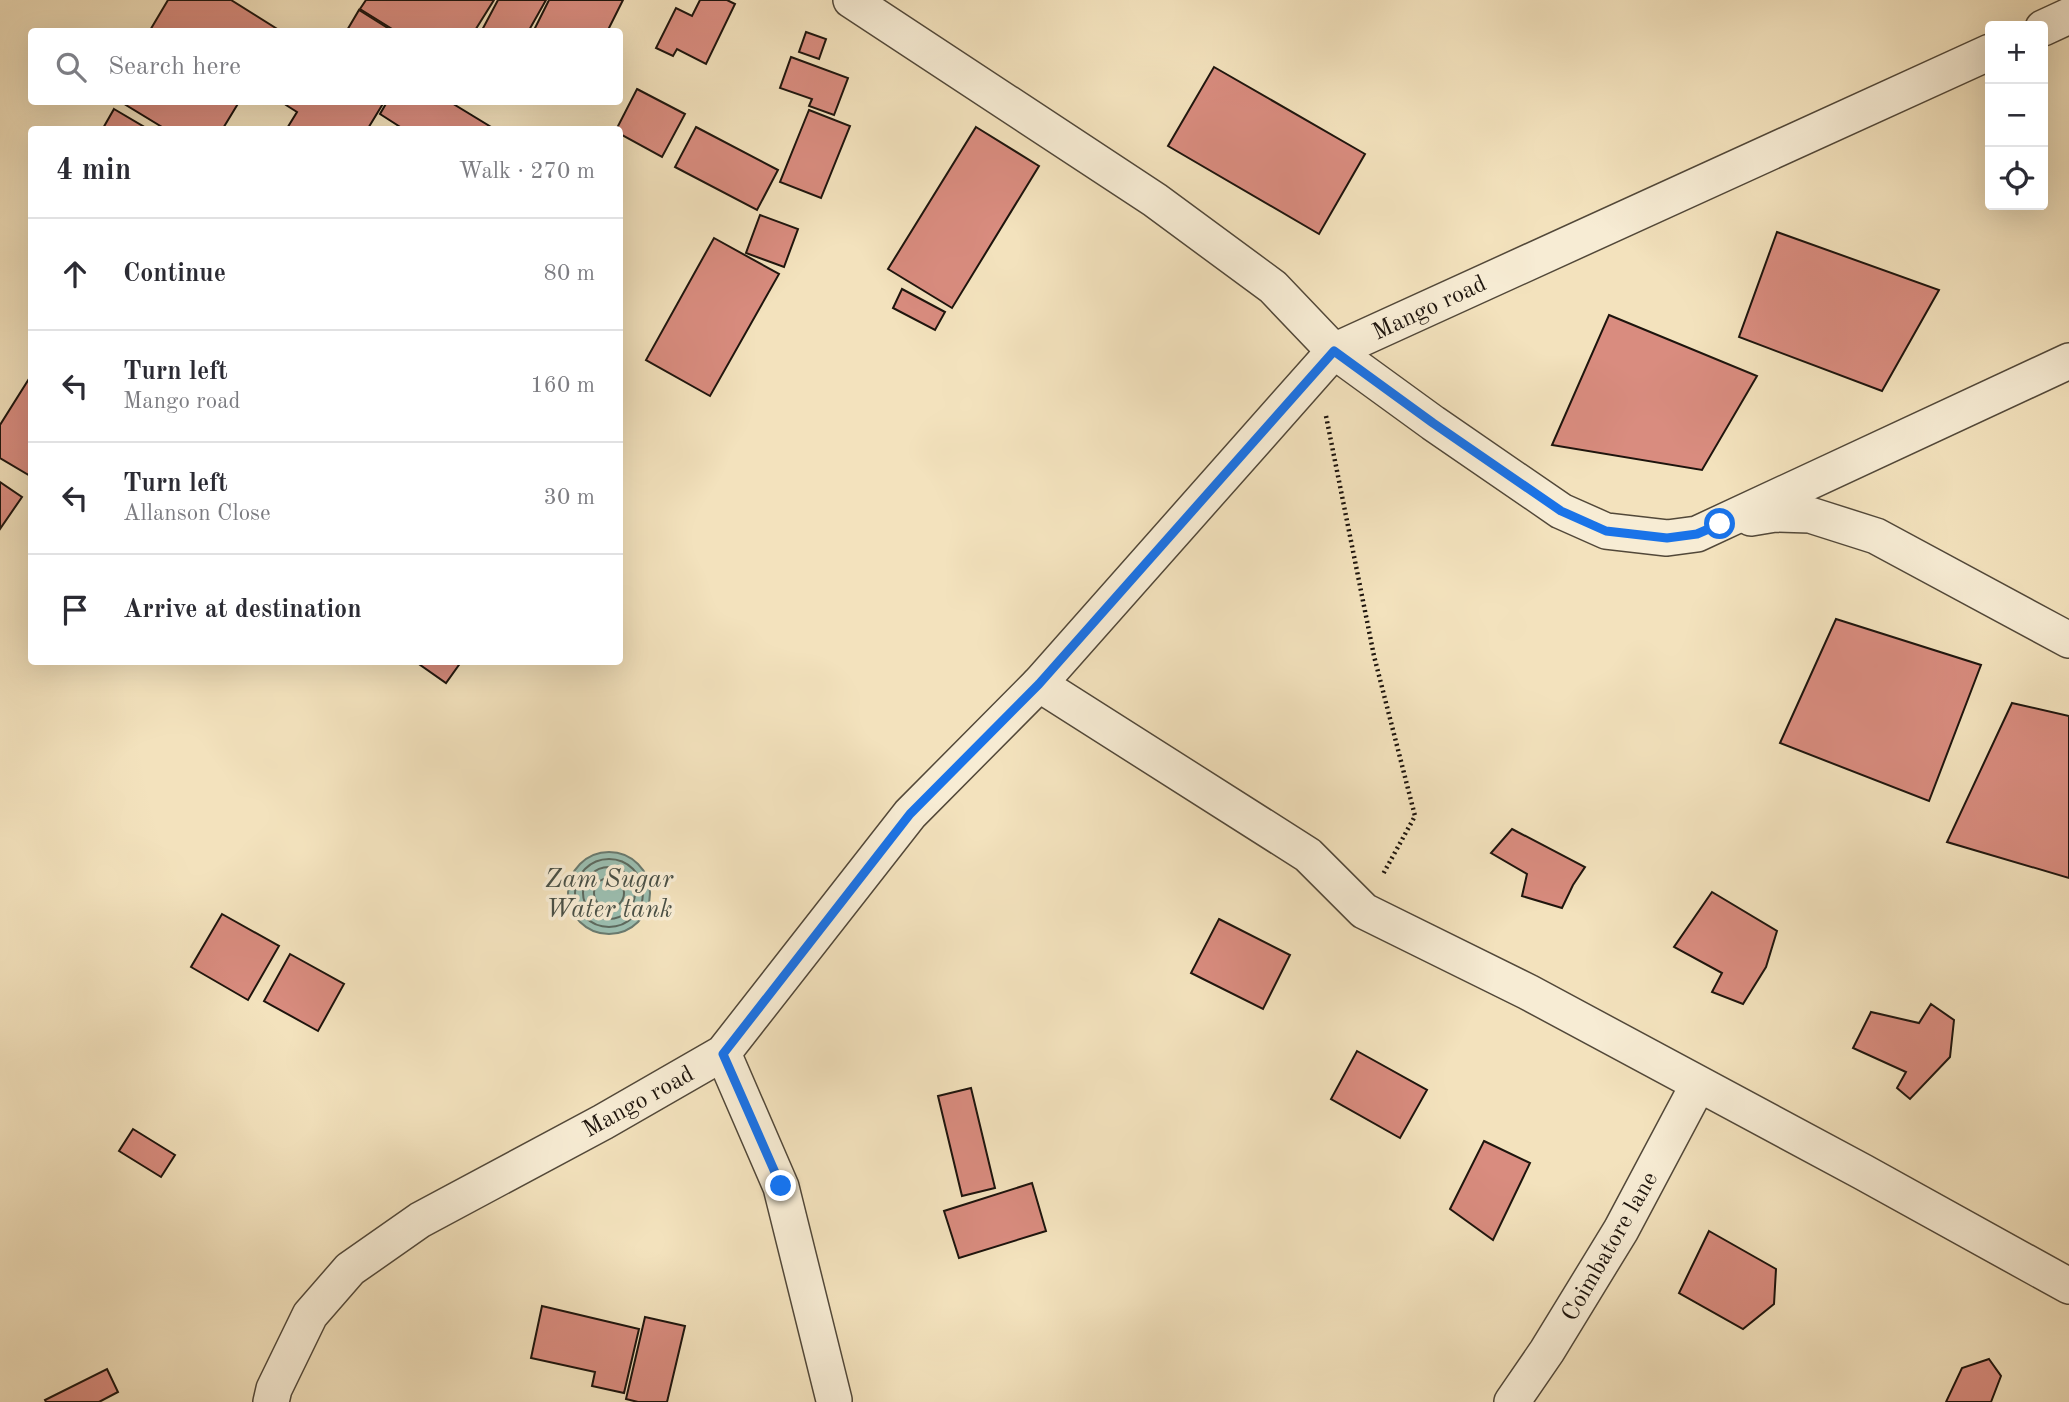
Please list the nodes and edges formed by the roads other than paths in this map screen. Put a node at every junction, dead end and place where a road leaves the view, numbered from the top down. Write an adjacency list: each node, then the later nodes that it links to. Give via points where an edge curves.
1 (851, 0): 5 (street, via 1155,200 1273,287)
2 (2069, 16): 3 (street)
3 (2048, 26)
4 (1985, 54): 5 (street, Mango road)
5 (1327, 359): 7 (street, via 1433,423 1561,511 1606,531 1667,538 1697,534); 9 (street, Mango road)
6 (2069, 361): 7 (street)
7 (1720, 524): 8 (street, via 1775,514 1810,515 1876,536)
8 (2069, 640)
9 (1039, 684): 10 (street, Mango road, via 910,814); 11 (street, via 1308,855 1364,911 1528,992)
10 (723, 1054): 13 (street, Mango road, via 420,1220 350,1269 310,1315); 14 (street, via 781,1186)
11 (1698, 1085): 12 (street); 15 (street, Coimbatore lane, via 1621,1230)
12 (2069, 1286)
13 (276, 1397)
14 (834, 1400)
15 (1512, 1402)

